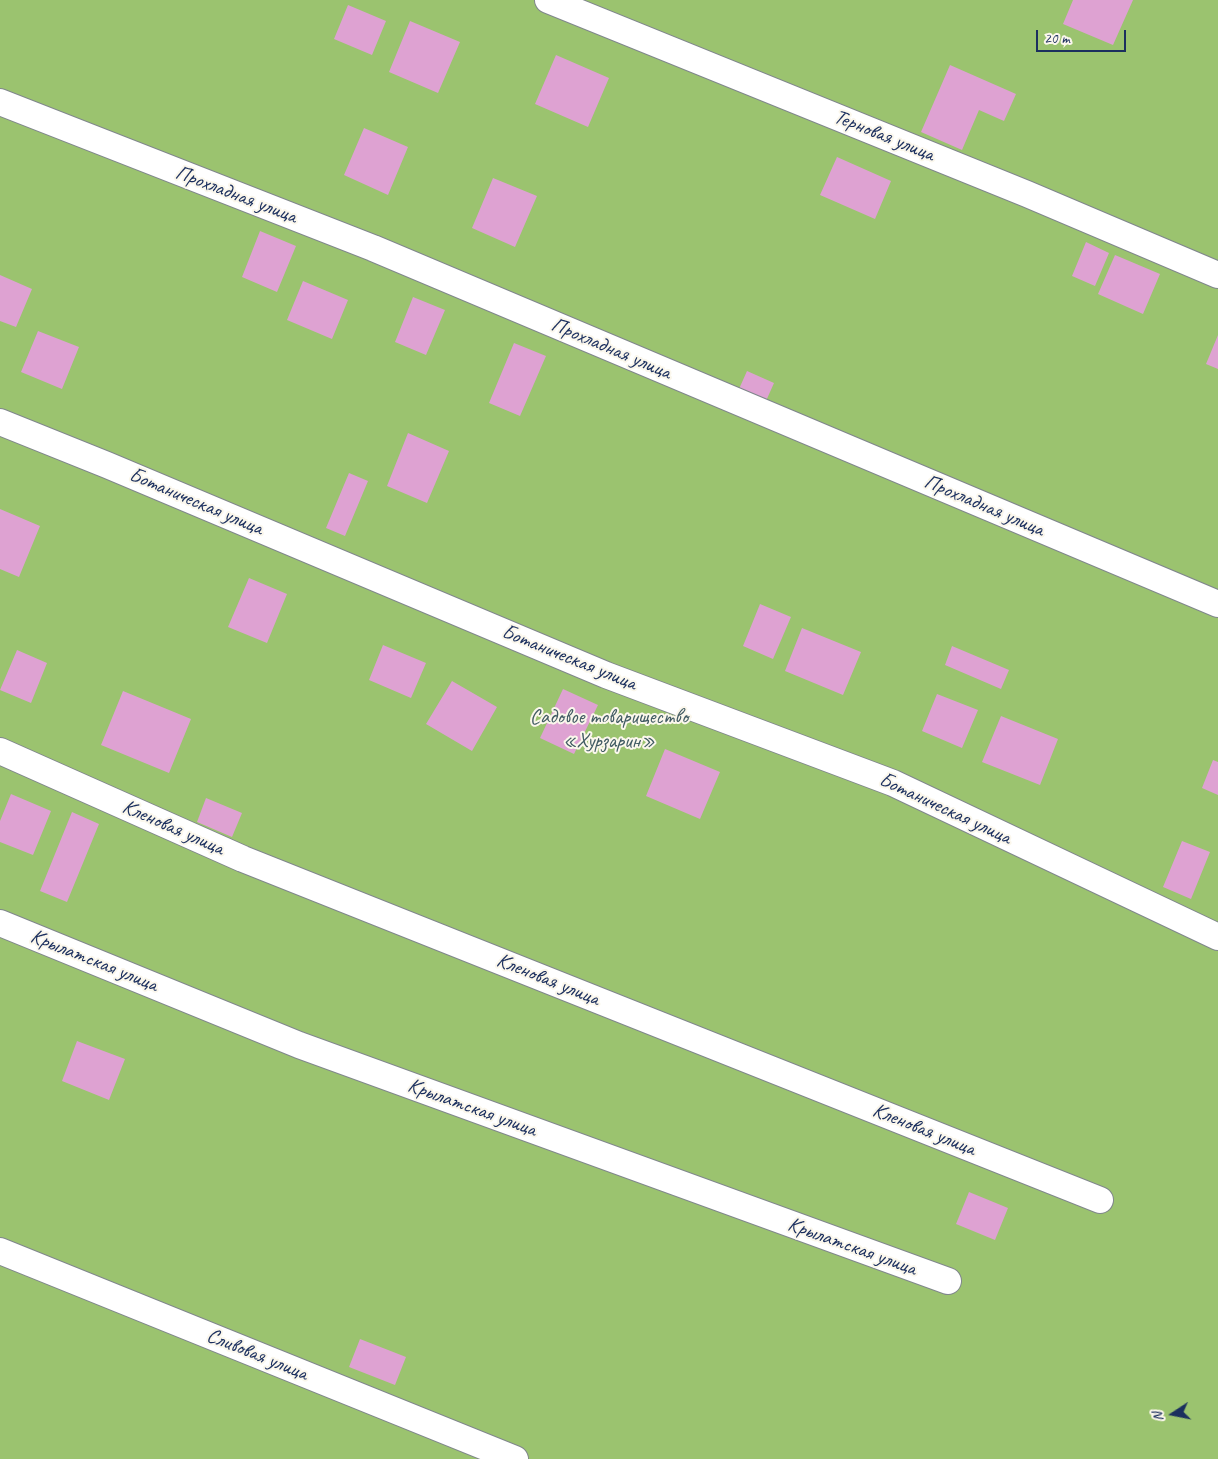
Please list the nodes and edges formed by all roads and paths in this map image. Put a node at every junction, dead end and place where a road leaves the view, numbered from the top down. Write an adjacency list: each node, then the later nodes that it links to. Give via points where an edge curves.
1 (548, 0): 3 (street, Терновая улица)
2 (0, 102): 5 (street, Прохладная улица, via 373,248)
3 (1218, 275)
4 (0, 422): 8 (street, Ботаническая улица, via 606,675 893,783)
5 (1218, 604)
6 (0, 751): 9 (street, Кленовая улица, via 243,858)
7 (0, 923): 11 (street, Крылатская улица, via 299,1045)
8 (1218, 936)
9 (1100, 1200)
10 (0, 1251): 12 (street, Сливовая улица)
11 (948, 1281)
12 (515, 1459)

